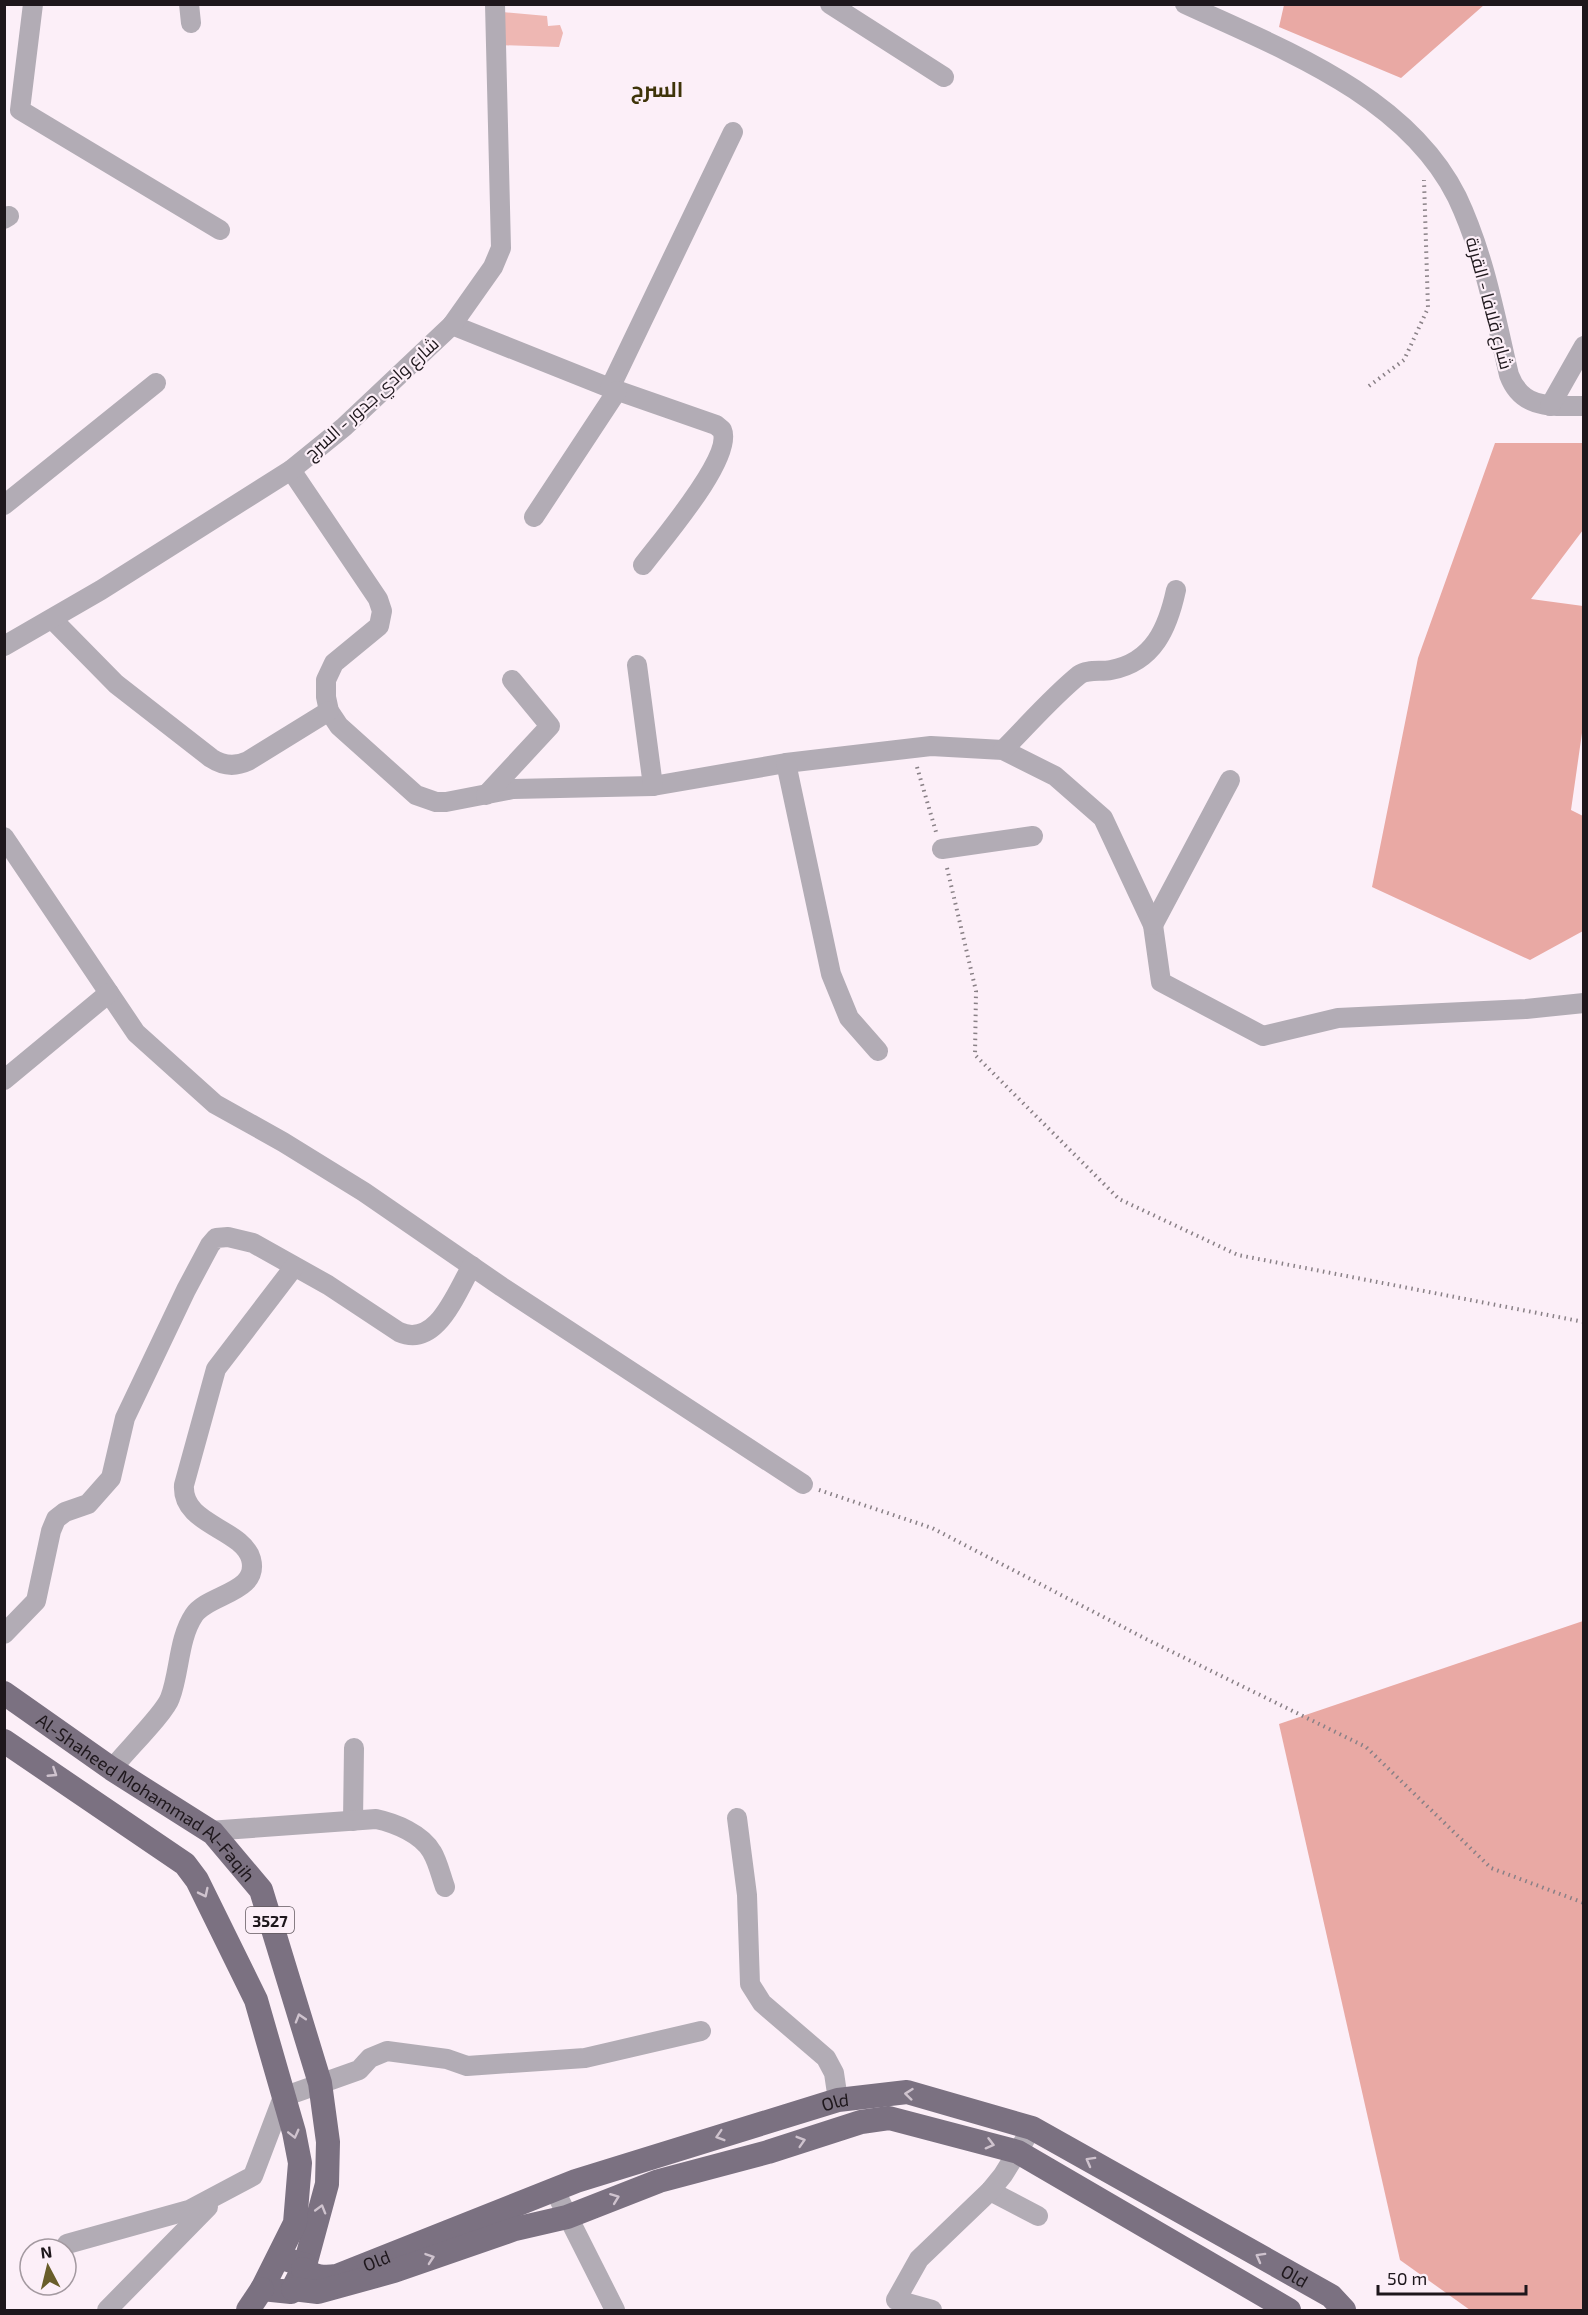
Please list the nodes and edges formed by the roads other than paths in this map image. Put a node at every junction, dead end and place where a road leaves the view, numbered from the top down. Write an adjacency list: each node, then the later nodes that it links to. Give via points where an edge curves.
1 (33, 4): 7 (street, via 20,110)
2 (495, 4): 8 (street, شارع وادي جدور - السرج, via 501,248 493,267)
3 (830, 4): 5 (street)
4 (1185, 4): 12 (street, شارع قلافا - القرنة, via 1315,65 1381,109 1415,139 1443,174 1470,227 1488,281 1511,381 1525,399)
5 (944, 77)
6 (733, 132): 11 (street)
7 (220, 230)
8 (452, 325): 11 (street); 14 (street, شارع وادي جدور - السرج, via 344,427)
9 (1584, 346): 12 (street)
10 (156, 383): 15 (street)
11 (613, 389): 16 (street); 17 (street, via 716,425 724,434 713,470)
12 (1550, 406): 13 (street, شارع قلافا - القرنة)
13 (1584, 406)
14 (291, 470): 19 (street, شارع وادي جدور - السرج); 23 (street, via 382,610 377,629 340,656 329,671 325,686)
15 (4, 505)
16 (534, 517)
17 (643, 565)
18 (1176, 590): 24 (street, via 1169,623 1157,643 1113,670 1082,673)
19 (52, 619): 20 (street, شارع وادي جدور - السرج); 23 (street, via 116,684 222,764 248,761)
20 (4, 646)
21 (637, 665): 27 (street)
22 (512, 680): 28 (street, via 550,726)
23 (329, 711): 28 (street, via 342,730 416,795 436,802)
24 (1003, 750): 25 (street, via 931,746); 32 (street, via 1055,776 1098,812)
25 (786, 763): 27 (street); 35 (street, via 831,974 849,1018)
26 (1230, 780): 32 (street)
27 (653, 786): 28 (street, via 513,789)
28 (486, 795)
29 (1033, 836): 31 (street)
30 (4, 837): 33 (street)
31 (942, 849)
32 (1153, 925): 34 (street, via 1161,982 1263,1036 1338,1018)
33 (109, 993): 36 (street); 37 (street, via 136,1033 215,1104 354,1186)
34 (1584, 1003)
35 (878, 1051)
36 (4, 1080)
37 (472, 1266): 38 (street, via 437,1325 417,1336 399,1332); 39 (street)
38 (294, 1267): 40 (street, via 252,1244 228,1237 216,1238 210,1245 125,1418 111,1478 88,1504 62,1514 54,1522 36,1601); 44 (street, via 216,1369 184,1485 184,1497 190,1508 245,1549 250,1559 250,1575 241,1586 196,1612 186,1631 170,1700)
39 (803, 1484)
40 (4, 1634)
41 (4, 1693): 44 (main road, Al-Shaheed Mohammad Al-Faqih / 3527)
42 (4, 1741): 51 (main road, Al-Shaheed Mohammad Al-Faqih / 3527, one-way to 51, via 185,1864 197,1880 256,2000)
43 (354, 1748): 46 (street)
44 (112, 1769): 47 (main road, Al-Shaheed Mohammad Al-Faqih / 3527)
45 (737, 1818): 52 (street, via 747,1895 750,1984 762,2002 826,2058 834,2073)
46 (352, 1821): 47 (street); 48 (street, via 387,1821 424,1843 432,1851)
47 (209, 1831): 50 (main road, Al-Shaheed Mohammad Al-Faqih / 3527, one-way to 47, via 261,1890)
48 (445, 1887)
49 (701, 2031): 50 (street, via 585,2058 466,2066 447,2059 387,2051 370,2058 359,2070)
50 (320, 2083): 51 (street); 63 (main road, Al-Shaheed Mohammad Al-Faqih / 3527, one-way to 50, via 327,2184 328,2142)
51 (283, 2097): 57 (street, via 253,2176); 61 (main road, Al-Shaheed Mohammad Al-Faqih / 3527, one-way to 61, via 300,2168 295,2223)
52 (838, 2100): 53 (main road, Old, one-way to 52, via 907,2092); 55 (main road, Old, one-way to 55)
53 (1032, 2128): 54 (street); 69 (main road, Old, one-way to 53, via 1331,2296)
54 (1018, 2152): 56 (street); 59 (main road, Old, one-way to 54, via 659,2181 875,2118 890,2118); 68 (main road, Old)
55 (554, 2189): 59 (street); 63 (main road, Old, via 337,2276 313,2275)
56 (990, 2191): 58 (street); 67 (street, via 919,2259 896,2300)
57 (223, 2192): 60 (street, via 189,2210); 64 (street)
58 (1038, 2216)
59 (567, 2217): 63 (main road, Old, one-way to 59, via 318,2292 394,2271 515,2229); 66 (street)
60 (78, 2241)
61 (278, 2257): 62 (main road, Al-Shaheed Mohammad Al-Faqih); 63 (main road)
62 (262, 2289): 63 (main road); 65 (main road)
63 (291, 2289)
64 (107, 2310)
65 (248, 2310)
66 (615, 2310)
67 (932, 2310)
68 (1289, 2310)
69 (1344, 2310)

